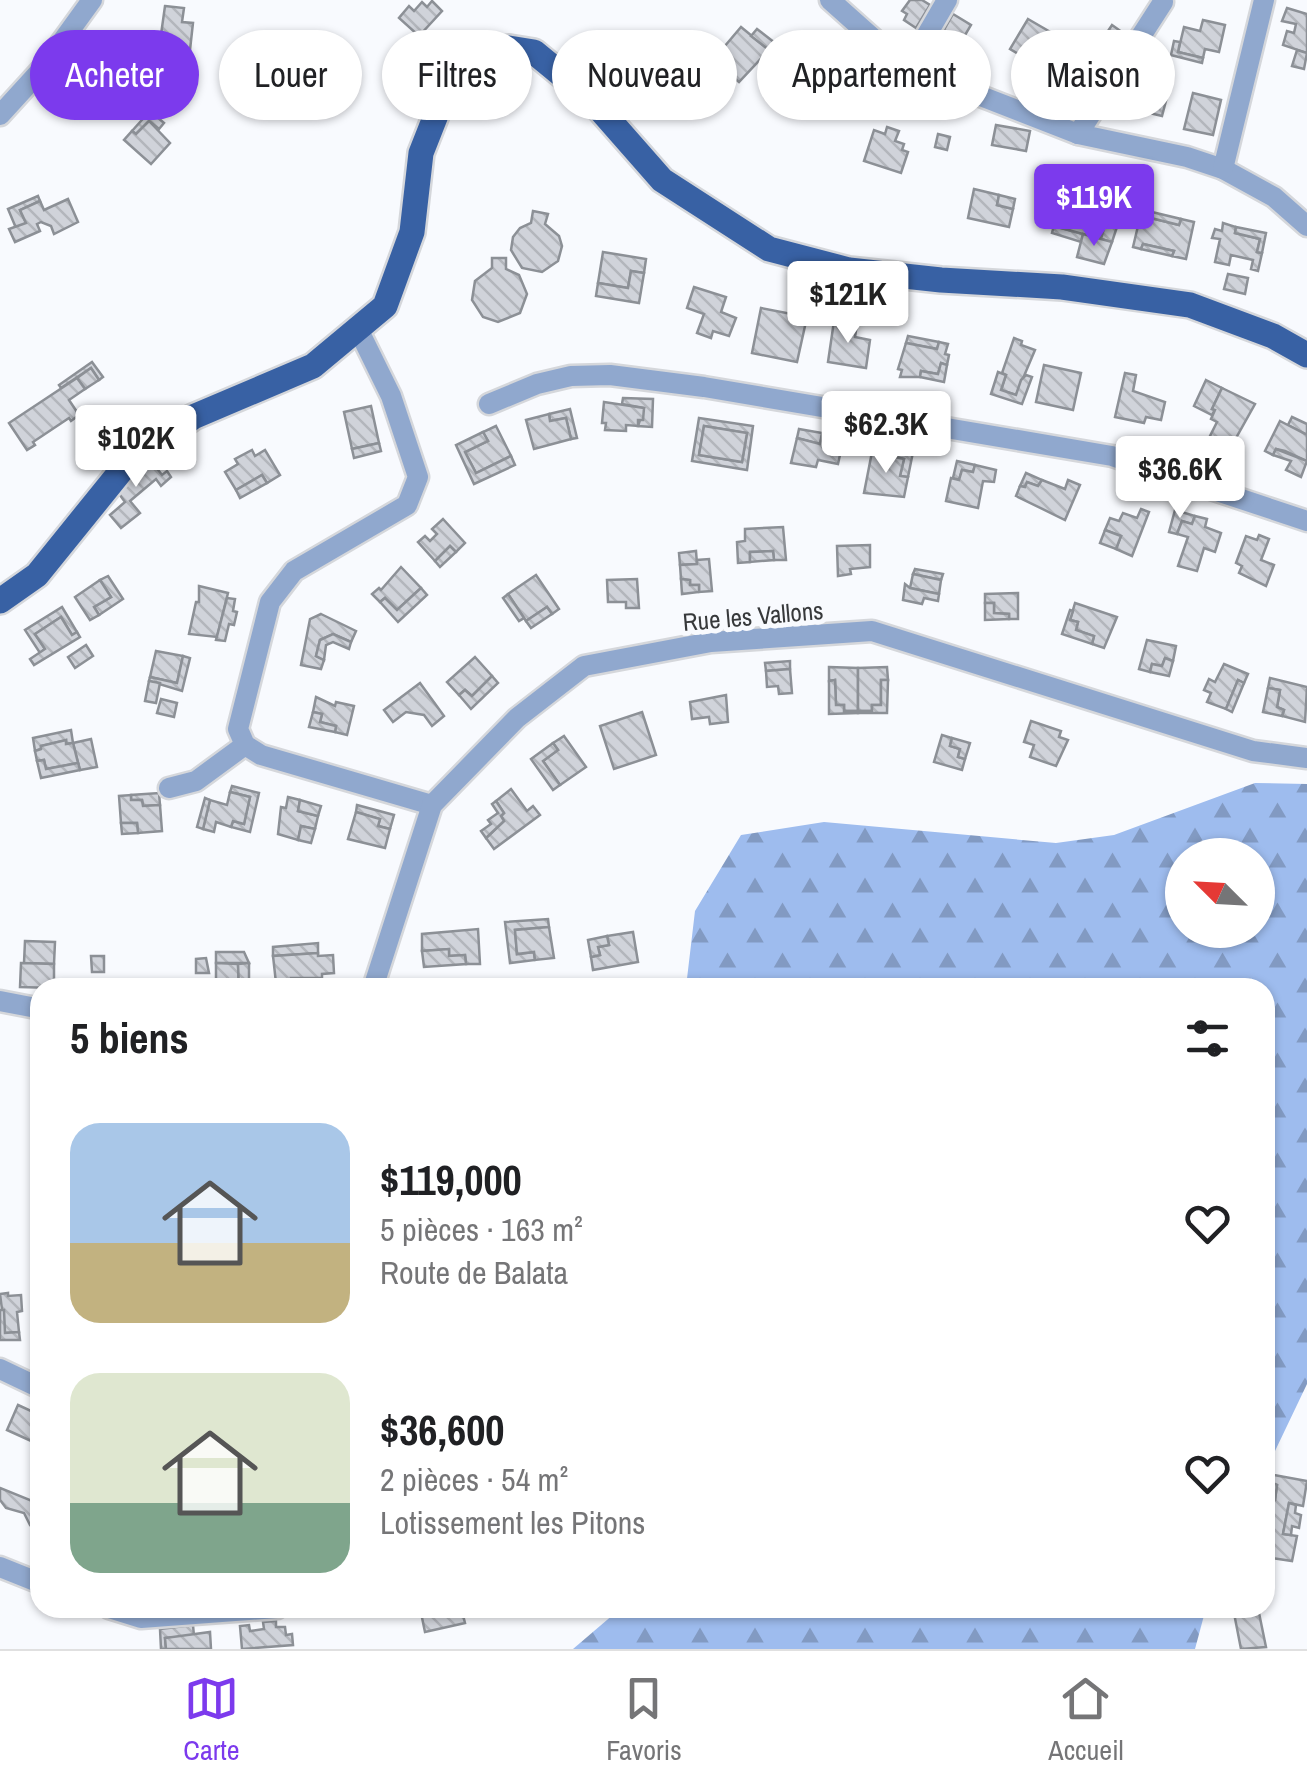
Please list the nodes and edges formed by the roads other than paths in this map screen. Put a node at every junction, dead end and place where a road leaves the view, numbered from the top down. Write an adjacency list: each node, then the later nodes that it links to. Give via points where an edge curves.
1 (92, 0): 9 (street)
2 (830, 0): 6 (street)
3 (947, 0): 7 (street)
4 (1264, 0): 11 (street)
5 (1163, 2): 10 (street)
6 (864, 30)
7 (929, 30)
8 (991, 100): 10 (street)
9 (0, 115)
10 (1078, 134): 11 (street)
11 (1223, 170): 12 (street, via 1274,197)
12 (1307, 226)
13 (358, 329): 14 (main road, via 385,306 412,232 421,153 449,82 476,57 509,48 534,52 590,98 662,180 769,249 849,270 1062,286 1190,306); 17 (main road, via 313,366 193,417 125,466 37,575); 18 (street, via 391,396 418,477 407,506 294,571 270,602 238,728)
14 (1307, 355)
15 (489, 404): 16 (street, via 572,376 704,387 1112,456)
16 (1307, 521)
17 (0, 601)
18 (244, 745): 20 (street, via 196,781); 21 (street)
19 (1307, 758): 21 (street, Rue les Vallons, via 1253,751 872,631 711,642 584,666 517,718)
20 (169, 788)
21 (432, 805): 22 (street, Rue les Vallons)
22 (377, 978)
23 (0, 1001): 24 (street)
24 (30, 1006)
25 (0, 1369): 26 (street)
26 (30, 1383)
27 (0, 1566): 28 (street)
28 (30, 1579)

